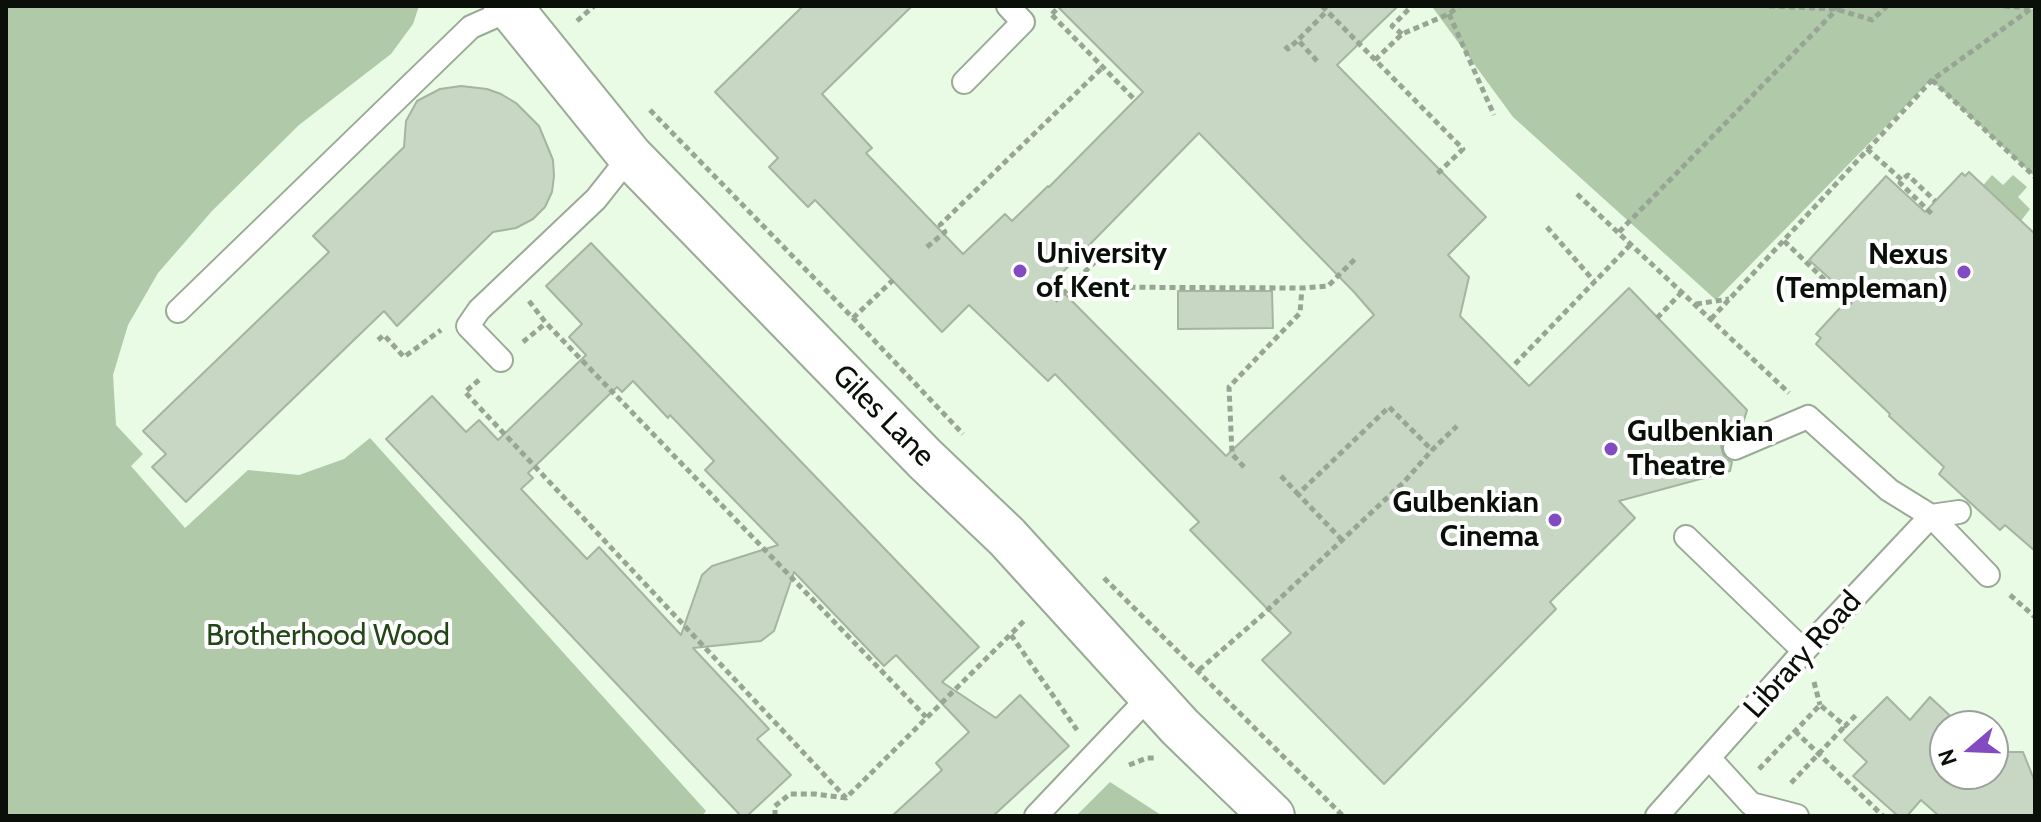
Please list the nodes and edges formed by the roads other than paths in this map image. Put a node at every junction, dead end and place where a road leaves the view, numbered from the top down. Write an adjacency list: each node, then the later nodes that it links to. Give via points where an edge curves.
1 (1008, 6): 3 (lane, via 1023,22)
2 (512, 7): 4 (street, Giles Lane); 5 (lane, via 471,27)
3 (964, 82)
4 (630, 156): 6 (lane, via 596,199 468,326); 13 (street, Giles Lane, via 1007,537)
5 (178, 311)
6 (501, 360)
7 (1735, 448): 9 (lane, via 1808,417 1889,490)
8 (1959, 512): 9 (lane)
9 (1931, 516): 11 (lane); 12 (lane, Library Road)
10 (1686, 537): 12 (lane)
11 (1988, 575)
12 (1804, 651): 14 (lane, Library Road)
13 (1151, 695): 15 (lane); 16 (street, Giles Lane)
14 (1709, 758): 17 (lane, Library Road); 18 (lane, via 1751,804)
15 (1036, 816)
16 (1272, 816)
17 (1657, 816)
18 (1797, 816)

